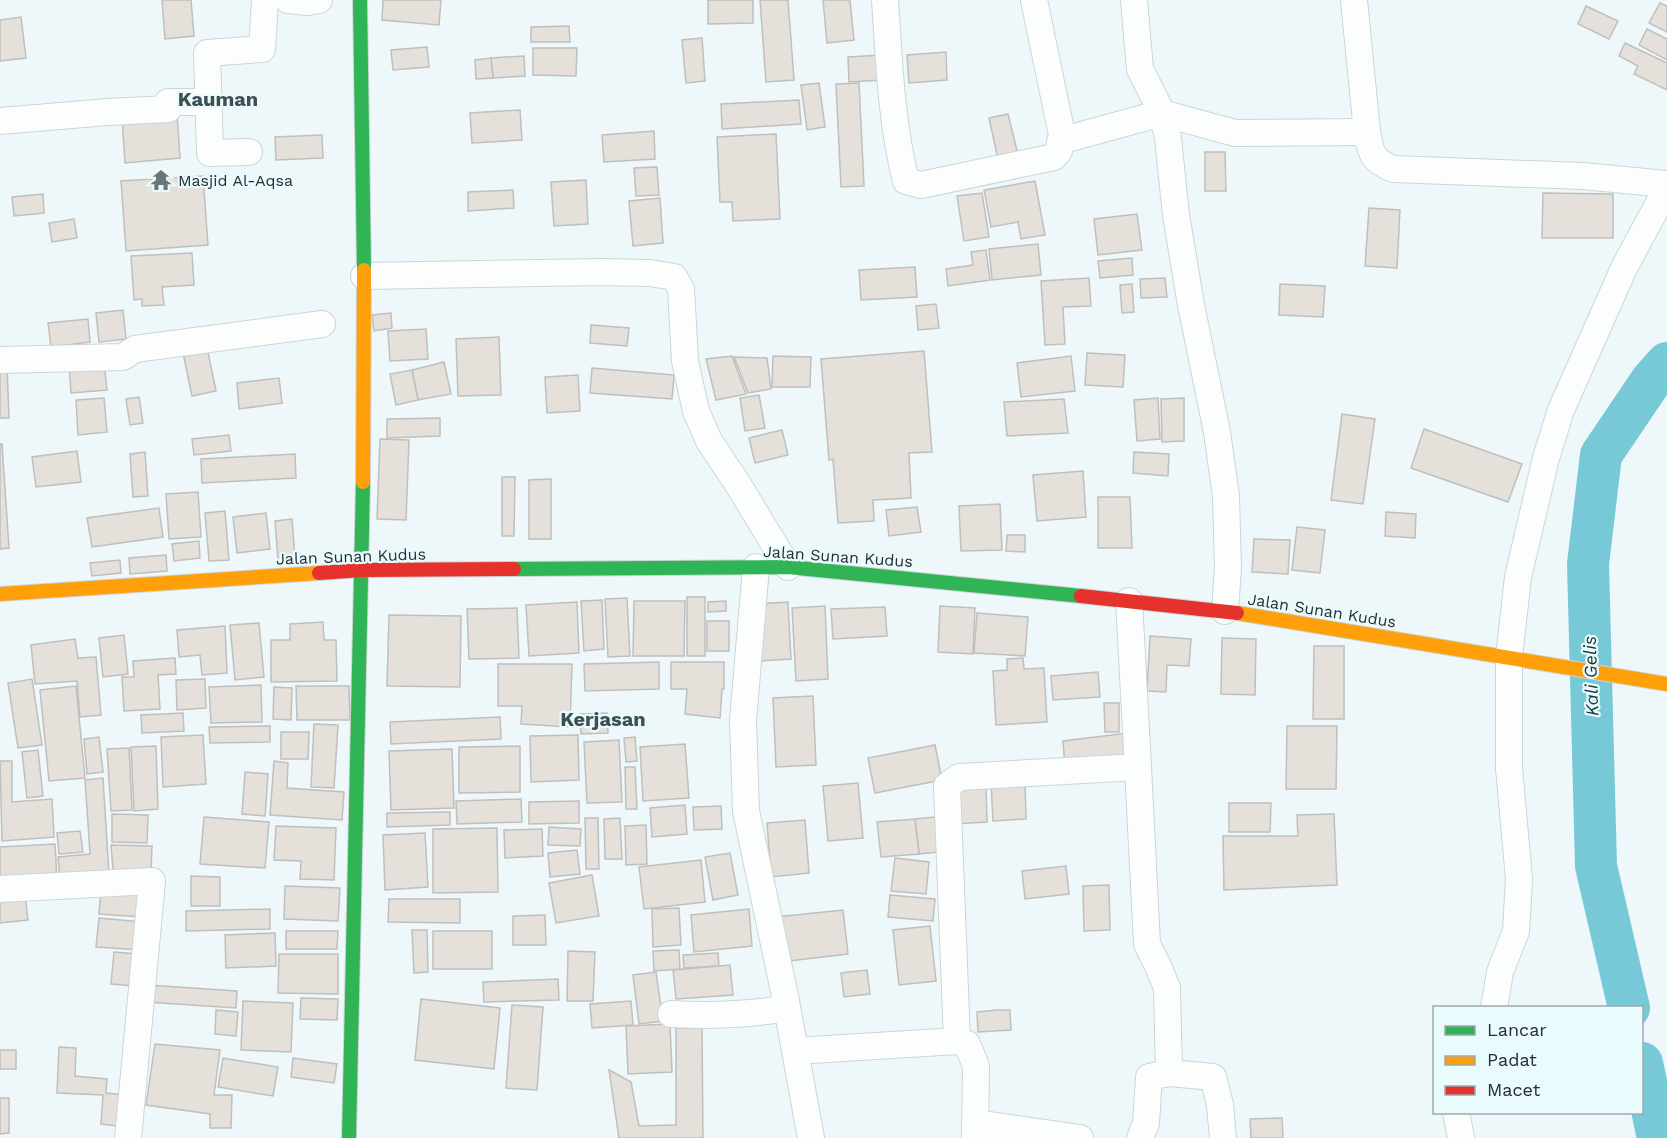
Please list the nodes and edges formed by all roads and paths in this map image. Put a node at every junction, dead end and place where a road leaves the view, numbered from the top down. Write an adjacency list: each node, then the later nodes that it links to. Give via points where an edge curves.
1 (265, 0): 9 (street, via 262,49 207,53)
2 (288, 0): 3 (street)
3 (319, 0)
4 (360, 0): 16 (main road)
5 (885, 0): 13 (street, via 892,102 906,181 921,185 1054,158)
6 (1034, 0): 13 (street)
7 (1134, 0): 10 (street, via 1140,69)
8 (1354, 0): 12 (street)
9 (208, 102): 11 (street, via 168,102 168,109); 14 (street, via 210,153)
10 (1162, 113): 12 (street, via 1235,133); 13 (street); 24 (street, via 1191,305 1226,496)
11 (0, 121)
12 (1368, 132): 15 (street, via 1378,163 1394,169 1583,176)
13 (1063, 140)
14 (249, 152)
15 (1667, 186): 25 (street, via 1624,268 1562,410 1546,458 1518,577)
16 (364, 276): 20 (street, via 601,272 674,277 681,289 686,361 696,411 708,441); 21 (main road)
17 (322, 324): 18 (street, via 135,349 123,357)
18 (0, 360)
19 (756, 567): 20 (main road, Jalan Sunan Kudus); 21 (main road, Jalan Sunan Kudus); 30 (street, via 743,721 746,811)
20 (788, 567): 23 (main road, Jalan Sunan Kudus)
21 (362, 570): 22 (main road, Jalan Sunan Kudus); 39 (main road)
22 (0, 594)
23 (1130, 601): 24 (main road, Jalan Sunan Kudus); 27 (street)
24 (1225, 611): 25 (main road, Jalan Sunan Kudus)
25 (1514, 658): 26 (main road, Jalan Sunan Kudus); 29 (street, via 1509,768 1519,879 1516,931 1500,972)
26 (1667, 684)
27 (1138, 767): 32 (street, via 959,777 947,786); 34 (street, via 1146,944 1167,988)
28 (0, 889): 38 (street, via 152,881)
29 (1494, 1006)
30 (787, 1008): 31 (street, via 748,1014); 33 (street)
31 (671, 1014)
32 (957, 1041): 33 (street); 36 (street, via 967,1044 976,1066)
33 (795, 1051): 40 (street)
34 (1169, 1073): 42 (street, via 1149,1077 1146,1123); 43 (street, via 1213,1077)
35 (1456, 1114): 44 (street)
36 (975, 1131): 37 (street)
37 (1039, 1135): 41 (street)
38 (128, 1138)
39 (349, 1138)
40 (811, 1138)
41 (1080, 1138)
42 (1140, 1138)
43 (1223, 1138)
44 (1461, 1138)

